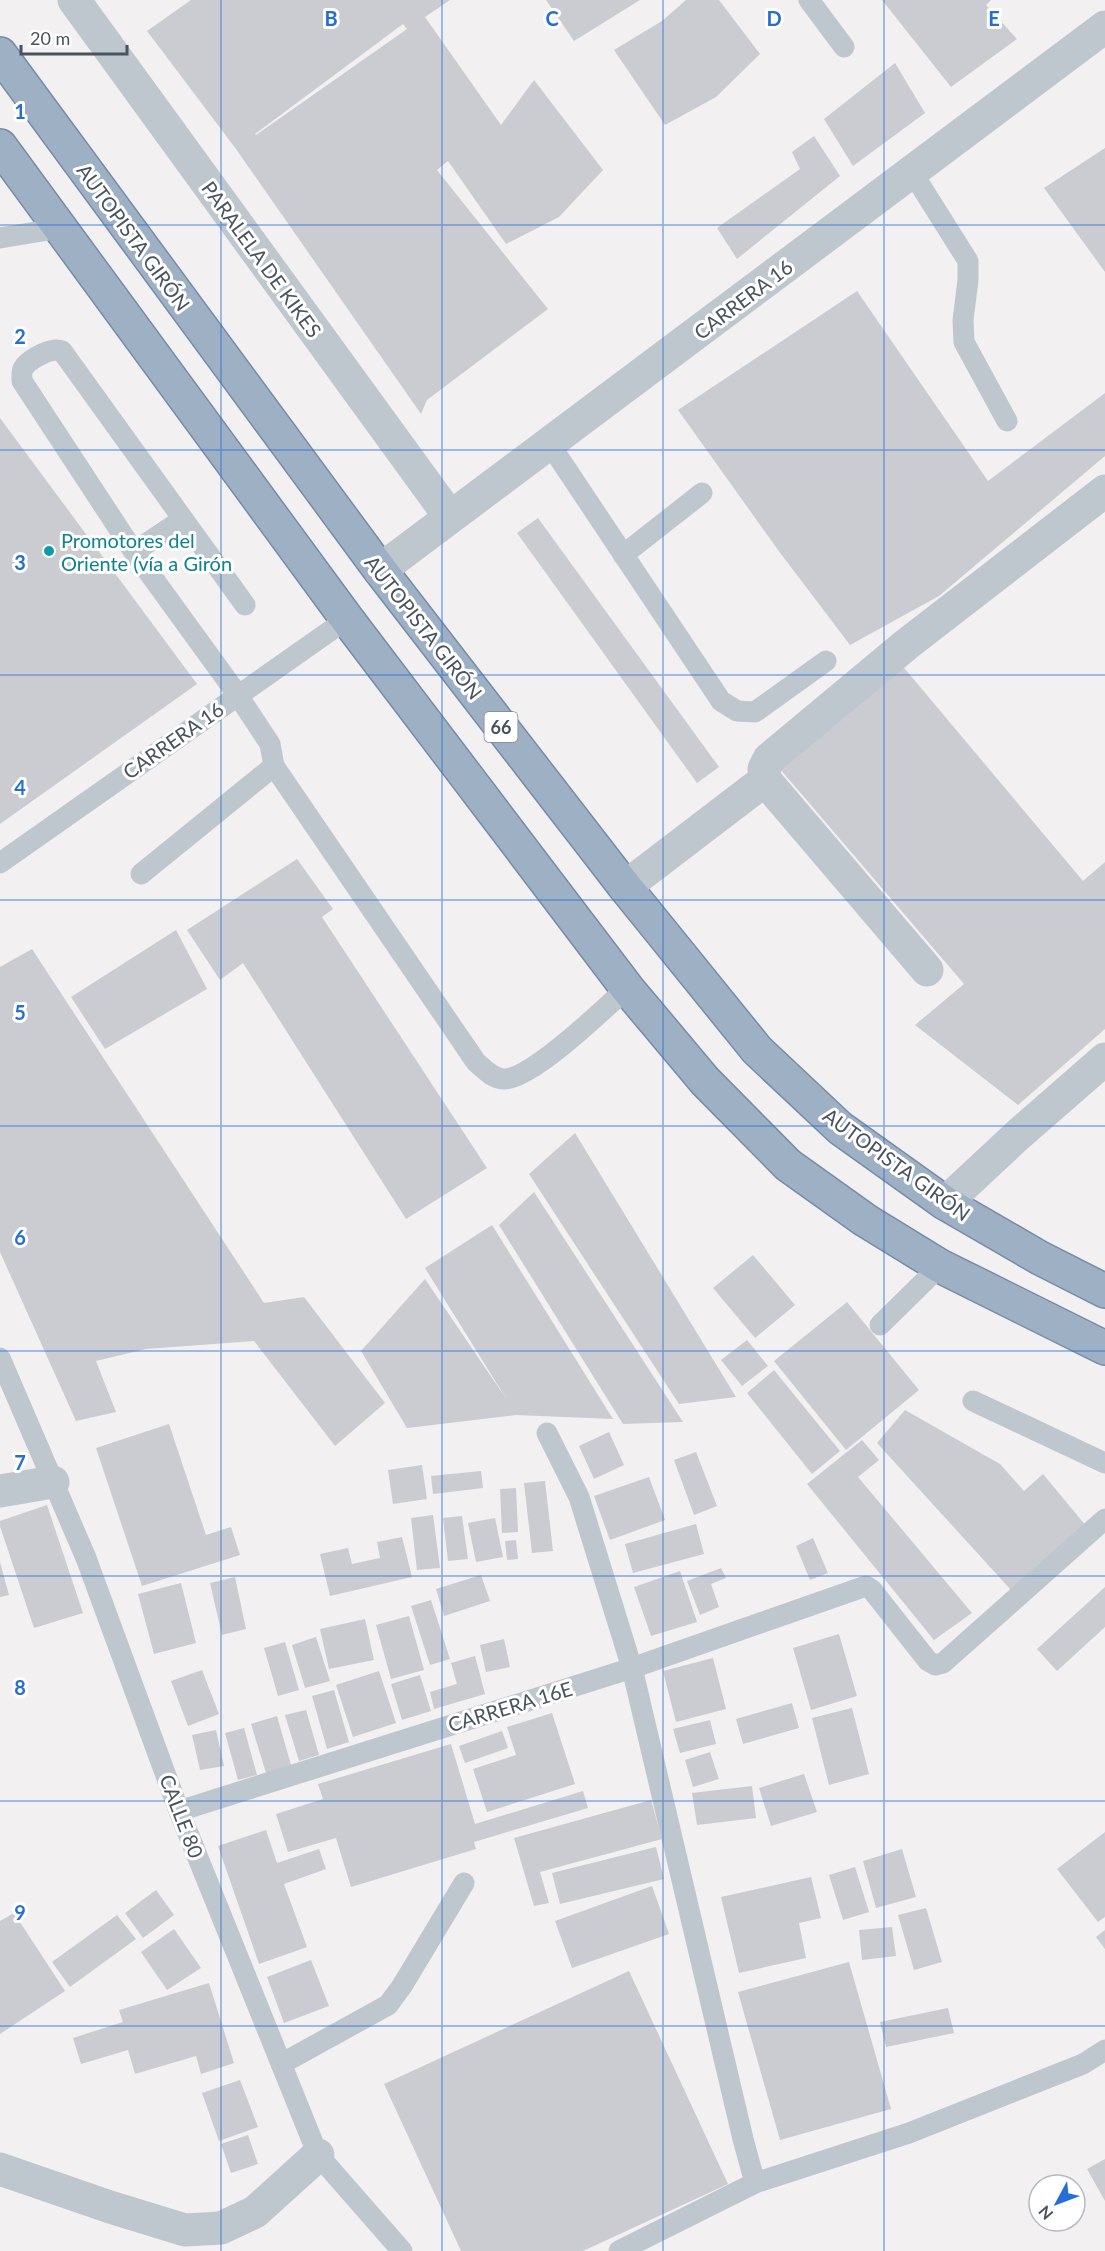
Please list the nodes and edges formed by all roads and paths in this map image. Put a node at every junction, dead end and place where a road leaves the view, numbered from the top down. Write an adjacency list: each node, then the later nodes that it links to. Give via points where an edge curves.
1 (809, 0): 4 (lane)
2 (88, 5): 14 (street, PARALELA DE KIKES)
3 (1105, 27): 7 (street, CARRERA 16)
4 (844, 47)
5 (0, 54): 18 (highway, AUTOPISTA GIRÓN / 66)
6 (0, 146): 8 (highway)
7 (912, 172): 10 (lane, via 968,261 964,342); 11 (street, CARRERA 16)
8 (61, 228): 9 (lane); 20 (highway)
9 (0, 238)
10 (1007, 421)
11 (549, 443): 14 (street, CARRERA 16); 17 (lane)
12 (1105, 491): 24 (street, via 907,644 769,759 764,769)
13 (702, 494): 17 (lane)
14 (450, 517): 18 (street, CARRERA 16)
15 (183, 519): 16 (lane); 16 (lane, via 62,351 50,349 24,366 22,381); 19 (lane)
16 (134, 552): 22 (lane)
17 (623, 555): 21 (lane, via 721,700 737,711 755,712)
18 (380, 570): 27 (highway, AUTOPISTA GIRÓN / 66)
19 (245, 605)
20 (347, 619): 22 (lane, CARRERA 16); 29 (highway)
21 (826, 661)
22 (237, 694): 23 (lane, via 270,744); 25 (lane, CARRERA 16)
23 (274, 766): 26 (lane); 29 (lane, via 476,1062 494,1077 505,1079 540,1064)
24 (765, 780): 27 (street); 28 (street)
25 (0, 863)
26 (141, 874)
27 (626, 887): 31 (highway, AUTOPISTA GIRÓN / 66, via 757,1050 840,1128)
28 (927, 970)
29 (627, 988): 32 (highway, via 705,1081 788,1164 865,1220)
30 (1105, 1059): 31 (street)
31 (945, 1203): 33 (highway, AUTOPISTA GIRÓN / 66)
32 (940, 1266): 34 (lane); 35 (highway)
33 (1105, 1292)
34 (880, 1325)
35 (1105, 1348)
36 (0, 1358): 40 (lane, CALLE 80)
37 (973, 1401): 39 (lane)
38 (547, 1433): 43 (lane, via 579,1497)
39 (1105, 1463)
40 (53, 1482): 41 (street); 44 (lane, CALLE 80, via 86,1558)
41 (0, 1491)
42 (1105, 1519): 43 (lane, CARRERA 16E, via 943,1663 935,1665 928,1661 866,1586)
43 (632, 1668): 44 (lane, CARRERA 16E); 50 (lane)
44 (179, 1811): 47 (lane, CALLE 80)
45 (464, 1883): 47 (lane, via 388,2005)
46 (1105, 2050): 50 (lane, via 1083,2064 909,2133)
47 (282, 2064): 48 (lane, CALLE 80)
48 (318, 2155): 49 (street, via 255,2212 221,2228 185,2230); 51 (lane, CALLE 80)
49 (0, 2169)
50 (755, 2183): 52 (lane)
51 (402, 2251)
52 (619, 2251)

